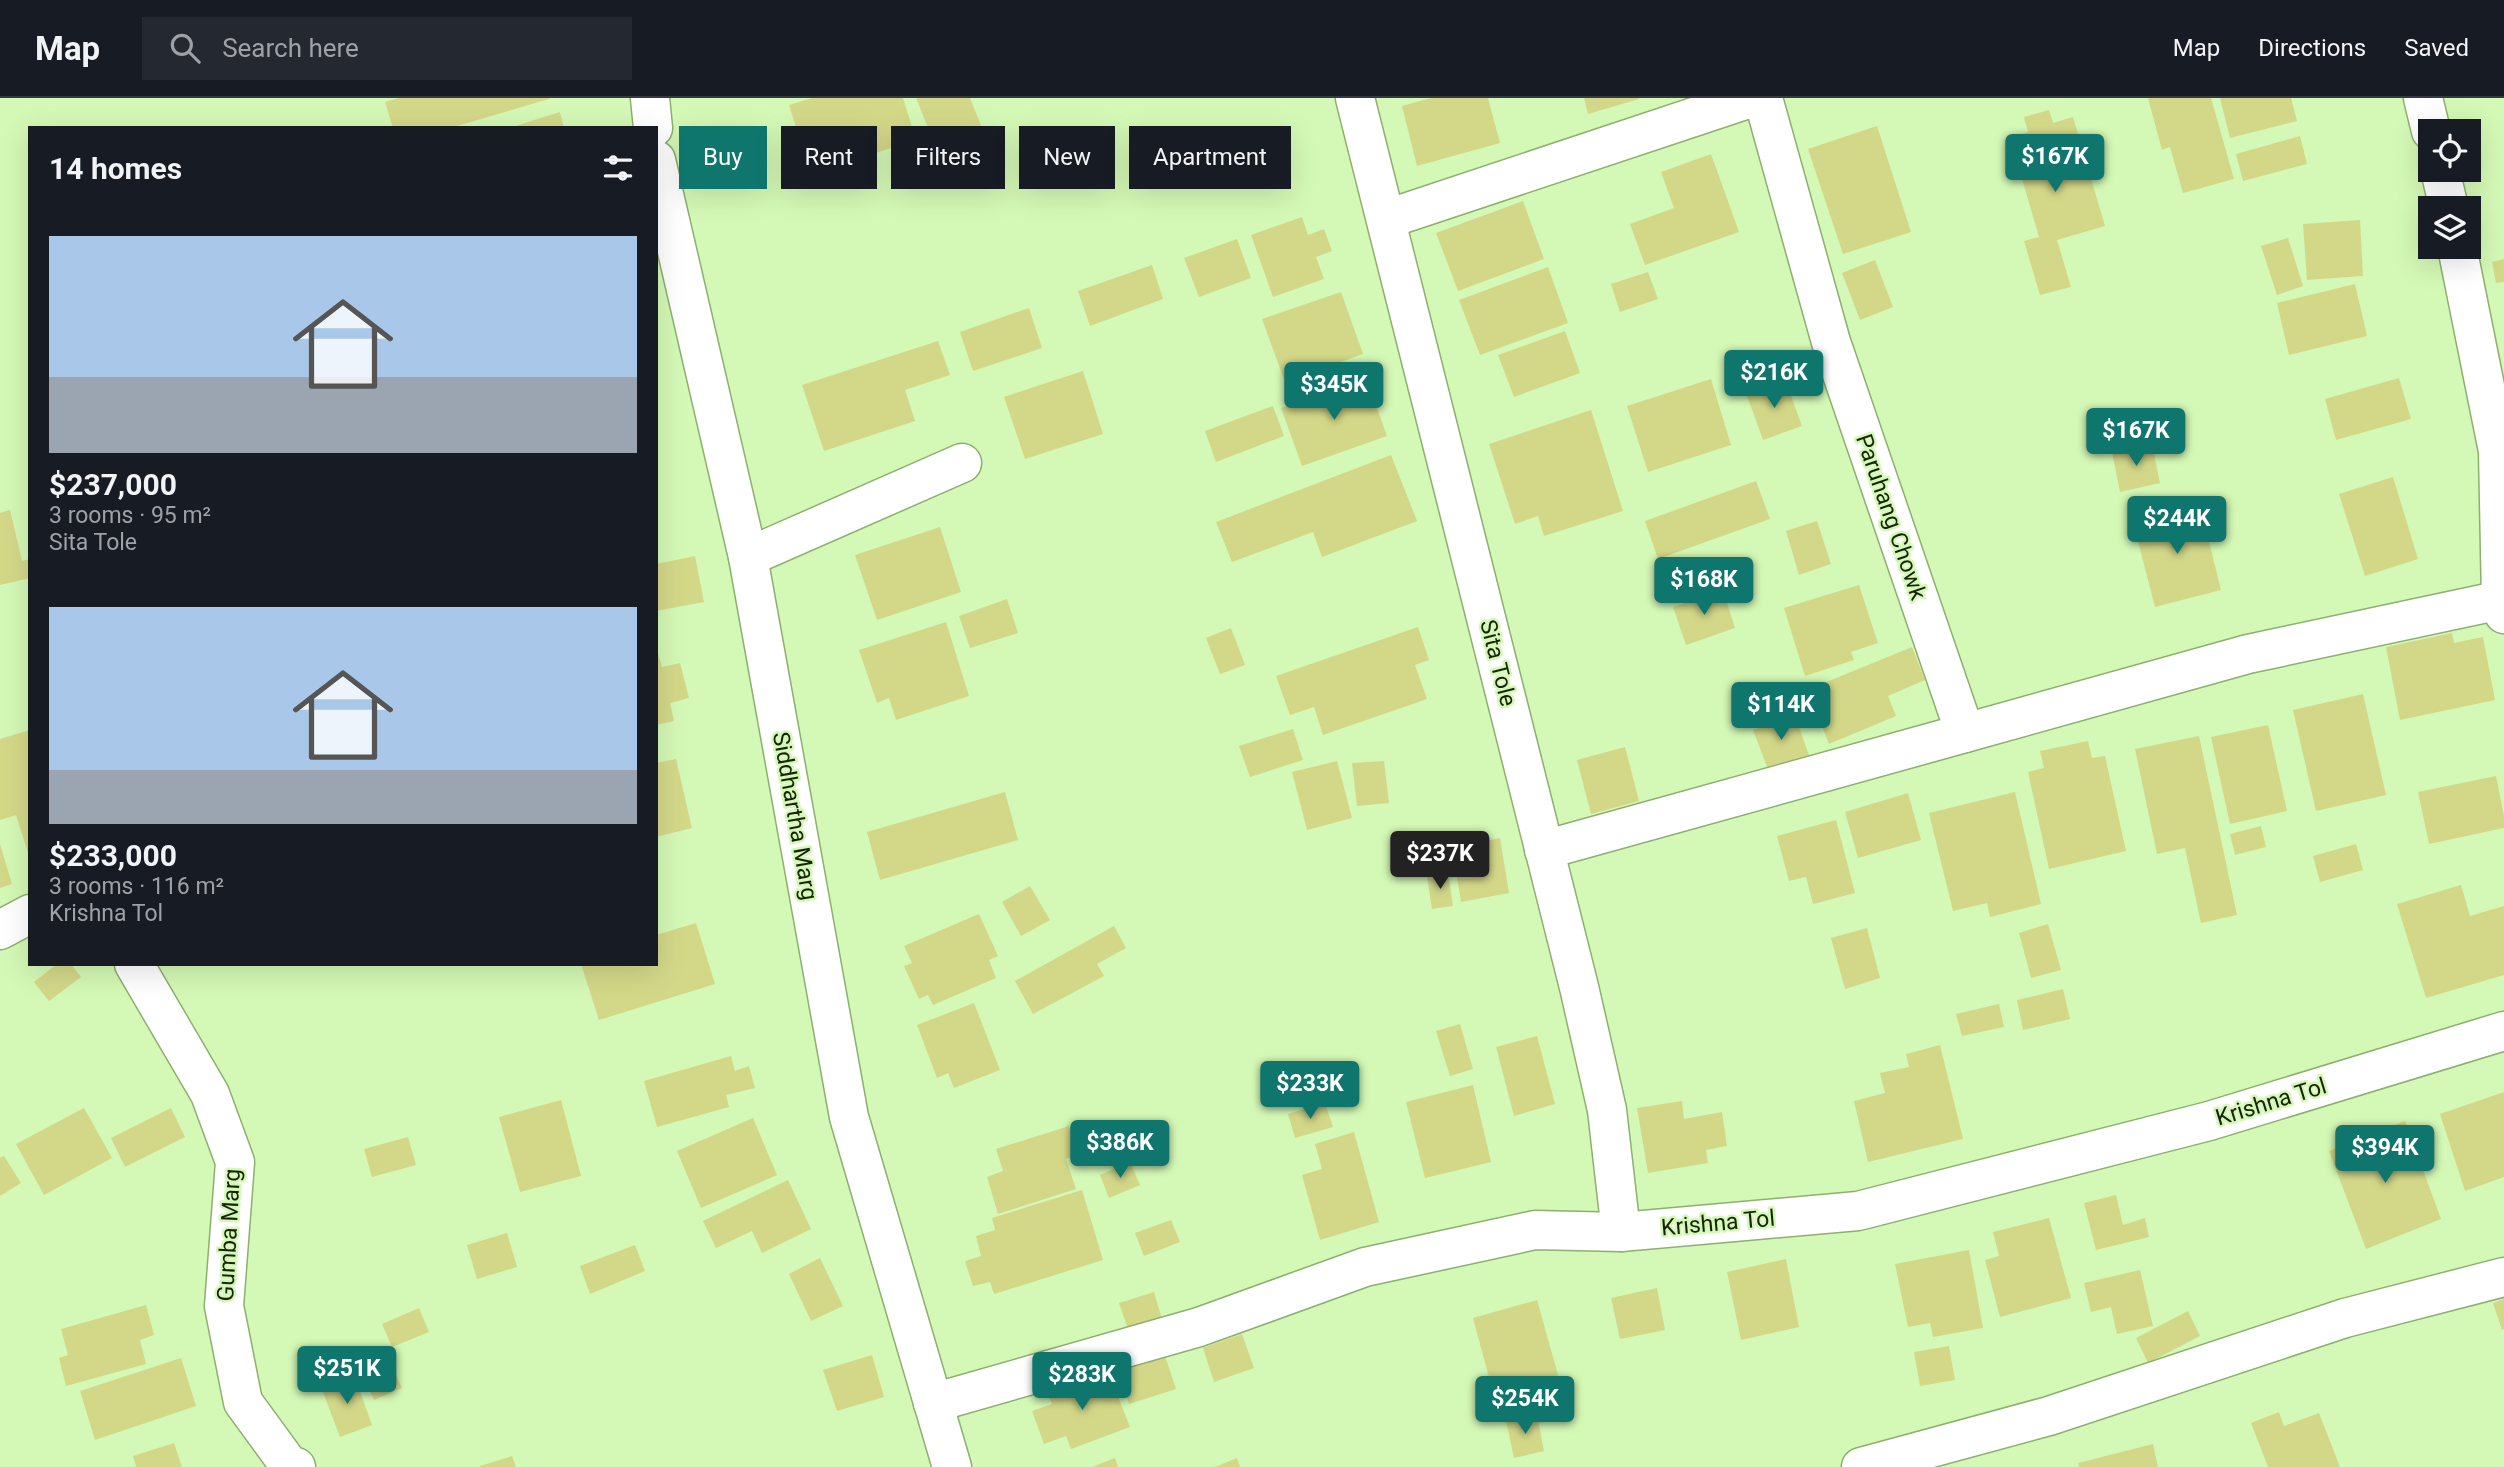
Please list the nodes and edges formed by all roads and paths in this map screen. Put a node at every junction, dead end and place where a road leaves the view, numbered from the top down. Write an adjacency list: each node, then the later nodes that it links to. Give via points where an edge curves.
1 (650, 98): 7 (street)
2 (1355, 98): 9 (street, Sita Tole)
3 (1751, 98): 9 (street)
4 (1763, 98): 14 (street, Paruhang Chowk, via 1830,342)
5 (2423, 98): 6 (street)
6 (2428, 119)
7 (653, 126)
8 (658, 172): 12 (street, Siddhartha Marg)
9 (1387, 219): 15 (street, Sita Tole)
10 (2459, 259): 13 (street, via 2498,451)
11 (962, 463): 12 (street)
12 (748, 557): 22 (street, Siddhartha Marg, via 849,1118)
13 (2502, 607): 14 (street, via 2248,654)
14 (1965, 733): 15 (street)
15 (1544, 850): 20 (street, Sita Tole, via 1607,1110)
16 (28, 915): 17 (street)
17 (0, 930)
18 (135, 966): 23 (street, Gumba Marg, via 210,1094 235,1162 224,1306 243,1402 289,1465)
19 (2504, 1031): 20 (street, Krishna Tol, via 2209,1121 1858,1211)
20 (1621, 1232): 22 (street, Krishna Tol, via 1535,1230 1365,1267 1199,1327)
21 (2504, 1277): 25 (street, via 2345,1318 2049,1416)
22 (933, 1402): 24 (street, Siddhartha Marg)
23 (296, 1467)
24 (952, 1467)
25 (1861, 1467)

